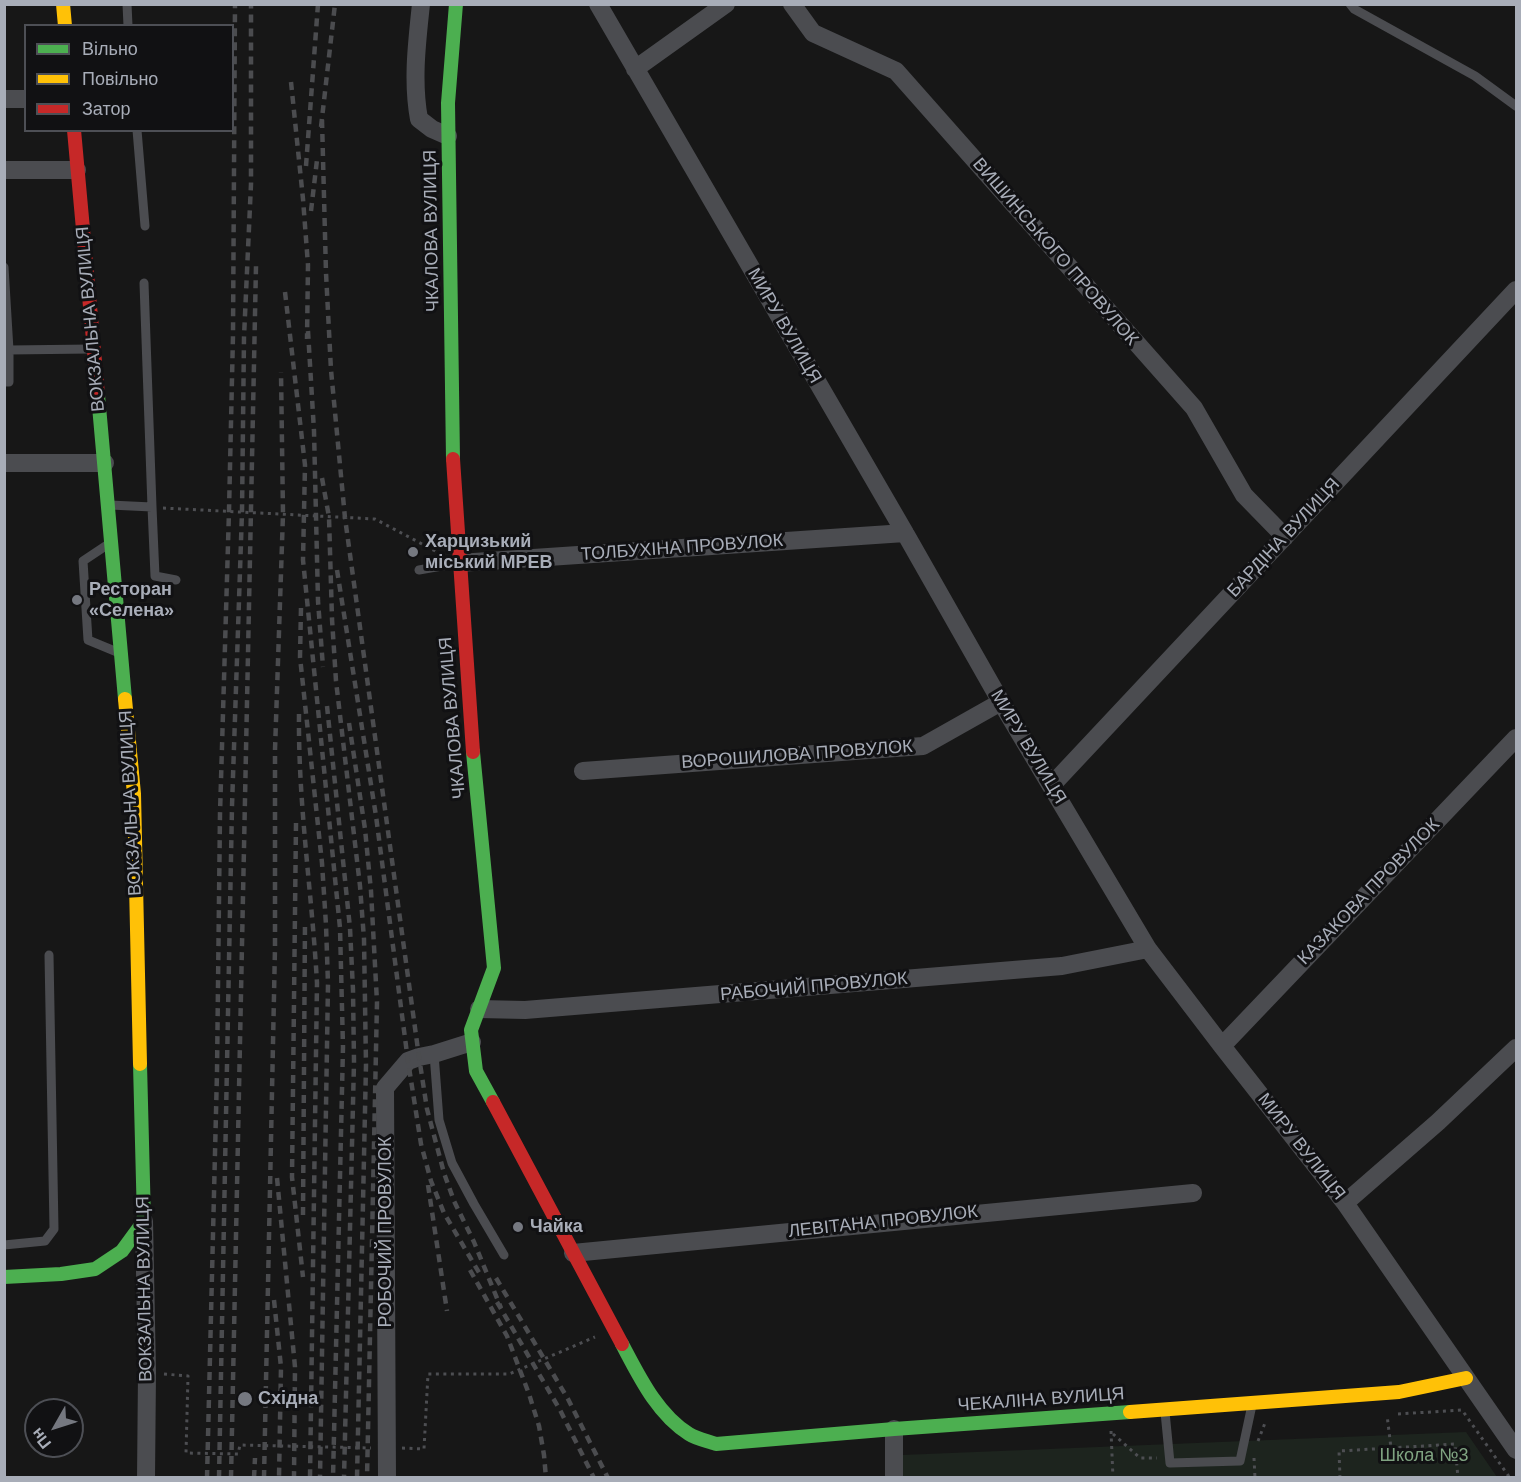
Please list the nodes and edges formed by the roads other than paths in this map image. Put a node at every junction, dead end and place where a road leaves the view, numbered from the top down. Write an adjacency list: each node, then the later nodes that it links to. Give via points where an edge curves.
1 (63, 4): 9 (street)
2 (127, 4): 10 (lane)
3 (421, 4): 17 (street, via 415,98 418,119)
4 (456, 4): 17 (street, ЧКАЛОВА ВУЛИЦЯ)
5 (598, 4): 11 (street, МИРУ ВУЛИЦЯ)
6 (726, 4): 11 (street)
7 (792, 4): 32 (street, ВИШИНСЬКОГО ПРОВУЛОК, via 813,33 896,71 1194,408 1244,495)
8 (1350, 4): 14 (lane, via 1475,76)
9 (64, 24)
10 (128, 24)
11 (635, 69): 31 (street, МИРУ ВУЛИЦЯ)
12 (4, 99): 13 (street)
13 (24, 99)
14 (1516, 106)
15 (74, 132): 19 (street, ВОКЗАЛЬНА ВУЛИЦЯ)
16 (137, 132): 20 (lane)
17 (448, 136): 34 (street, ЧКАЛОВА ВУЛИЦЯ, via 453,472)
18 (4, 170): 19 (street)
19 (77, 170): 24 (street, ВОКЗАЛЬНА ВУЛИЦЯ)
20 (145, 226)
21 (4, 267): 25 (lane)
22 (144, 283): 30 (lane)
23 (1516, 290): 32 (street, БАРДІНА ВУЛИЦЯ)
24 (94, 349): 25 (lane); 28 (street, ВОКЗАЛЬНА ВУЛИЦЯ)
25 (9, 350): 26 (lane, via 9,382)
26 (4, 382)
27 (4, 463): 28 (street)
28 (105, 463): 29 (street, ВОКЗАЛЬНА ВУЛИЦЯ)
29 (108, 505): 30 (lane); 33 (street, ВОКЗАЛЬНА ВУЛИЦЯ)
30 (152, 507): 36 (lane, via 154,576)
31 (905, 533): 34 (street, ТОЛБУХІНА ПРОВУЛОК); 38 (street, МИРУ ВУЛИЦЯ)
32 (1285, 537): 41 (street, БАРДІНА ВУЛИЦЯ)
33 (111, 542): 37 (street, ВОКЗАЛЬНА ВУЛИЦЯ); 37 (lane, via 83,561 88,640)
34 (459, 563): 35 (lane); 44 (street, ЧКАЛОВА ВУЛИЦЯ, via 494,968)
35 (419, 570)
36 (176, 580)
37 (122, 654): 51 (street, ВОКЗАЛЬНА ВУЛИЦЯ, via 134,794)
38 (1001, 702): 40 (street, ВОРОШИЛОВА ПРОВУЛОК, via 923,746); 41 (street, МИРУ ВУЛИЦЯ)
39 (1516, 738): 46 (street, КАЗАКОВА ПРОВУЛОК)
40 (583, 771)
41 (1052, 786): 42 (street, МИРУ ВУЛИЦЯ)
42 (1148, 949): 44 (street, РАБОЧИЙ ПРОВУЛОК, via 1062,966 525,1010); 46 (street, МИРУ ВУЛИЦЯ)
43 (49, 955): 52 (lane, via 54,1229 45,1241)
44 (479, 1009): 45 (street, ЧКАЛОВА ВУЛИЦЯ, via 471,1030)
45 (472, 1042): 48 (street, РОБОЧИЙ ПРОВУЛОК); 53 (street, ЧКАЛОВА ВУЛИЦЯ, via 476,1071)
46 (1222, 1046): 50 (street, МИРУ ВУЛИЦЯ)
47 (1516, 1048): 50 (street)
48 (434, 1054): 54 (lane, via 439,1120 452,1163); 63 (street, РОБОЧИЙ ПРОВУЛОК, via 408,1061 385,1088)
49 (1193, 1193): 53 (street, ЛЕВІТАНА ПРОВУЛОК)
50 (1345, 1203): 56 (street, МИРУ ВУЛИЦЯ)
51 (144, 1221): 55 (street, via 122,1251 95,1269); 62 (street, ВОКЗАЛЬНА ВУЛИЦЯ)
52 (4, 1245)
53 (573, 1253): 57 (street, ЧКАЛОВА ВУЛИЦЯ)
54 (504, 1255)
55 (4, 1277)
56 (1466, 1378): 58 (street, ЧЕКАЛІНА ВУЛИЦЯ, via 1399,1392); 61 (street, МИРУ ВУЛИЦЯ)
57 (642, 1382): 60 (street, ЧЕКАЛІНА ВУЛИЦЯ, via 664,1413 690,1435 716,1444)
58 (1253, 1403): 59 (street, ЧЕКАЛІНА ВУЛИЦЯ); 59 (lane, via 1240,1461 1170,1463)
59 (1165, 1410): 60 (street, ЧЕКАЛІНА ВУЛИЦЯ)
60 (894, 1429): 64 (street)
61 (1516, 1450)
62 (146, 1478)
63 (387, 1478)
64 (894, 1478)

